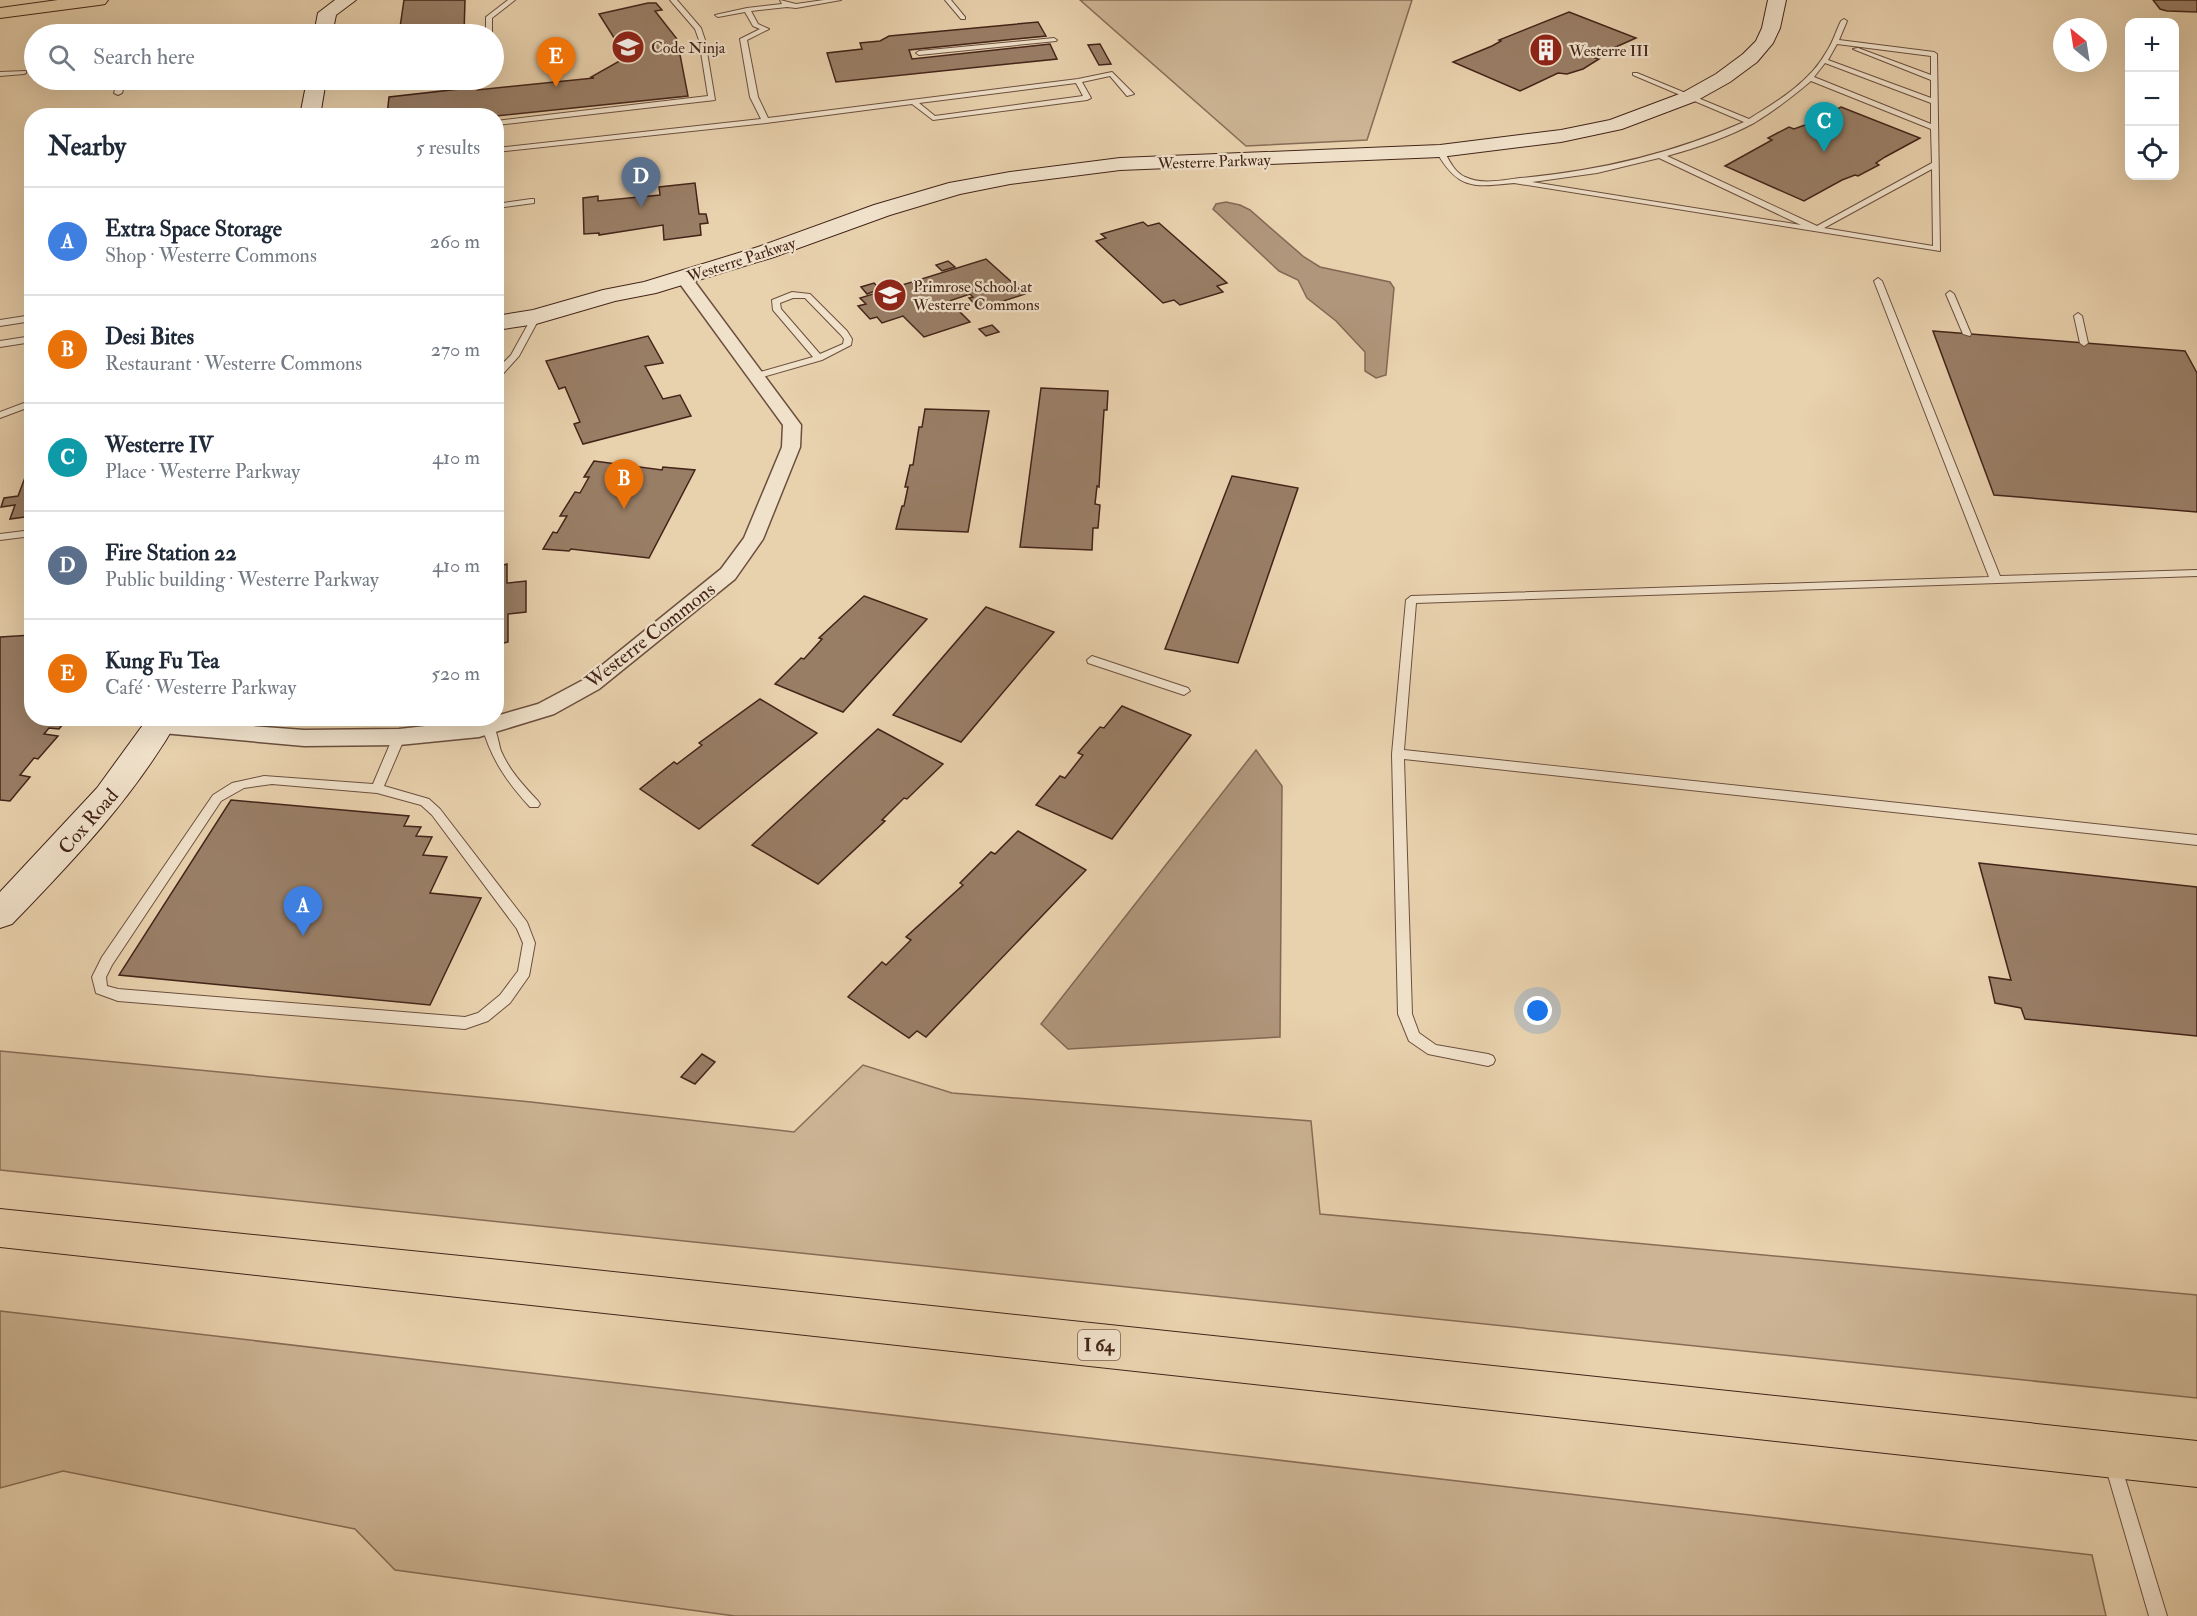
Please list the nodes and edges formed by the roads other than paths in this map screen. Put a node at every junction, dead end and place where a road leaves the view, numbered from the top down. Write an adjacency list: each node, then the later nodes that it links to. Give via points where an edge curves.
1 (99, 0): 11 (main road)
2 (347, 0): 9 (street)
3 (512, 0): 16 (lane, via 489,17)
4 (673, 0): 36 (lane, via 698,28 712,98)
5 (838, 0): 8 (lane, via 796,6)
6 (948, 0): 13 (lane)
7 (1777, 0): 31 (street, Westerre Parkway, via 1764,43 1723,78)
8 (785, 3): 10 (lane)
9 (321, 7): 15 (street)
10 (747, 10): 12 (lane); 35 (lane, via 755,26 766,29 743,39 754,97)
11 (0, 12)
12 (718, 15)
13 (963, 18)
14 (1844, 21): 18 (lane)
15 (322, 24)
16 (489, 24)
17 (1054, 40): 19 (lane)
18 (1838, 42): 20 (lane); 25 (lane); 25 (lane, via 1934,54)
19 (919, 53)
20 (1825, 61): 24 (lane); 33 (lane)
21 (24, 72): 22 (lane)
22 (0, 74)
23 (1635, 74): 31 (lane)
24 (1811, 78): 37 (lane, via 1793,96); 38 (lane)
25 (1935, 79): 33 (lane)
26 (1078, 81): 30 (lane, via 1112,74); 32 (lane); 32 (lane, via 1087,98 933,118)
27 (119, 90): 29 (lane)
28 (314, 90): 34 (street)
29 (118, 93)
30 (1130, 94)
31 (1689, 97): 37 (lane); 40 (street, Westerre Parkway, via 1604,127)
32 (913, 102): 35 (lane)
33 (1935, 102): 38 (lane)
34 (311, 108)
35 (766, 121): 39 (lane)
36 (504, 122)
37 (1751, 122): 41 (lane)
38 (1935, 128): 42 (lane)
39 (504, 149)
40 (1440, 151): 43 (lane, via 1451,172 1462,180); 47 (street, Westerre Parkway, via 1120,164 1010,178 957,188 882,210)
41 (1658, 155): 43 (lane, via 1609,169); 46 (lane)
42 (1936, 164): 46 (lane); 46 (lane, via 1937,249)
43 (1514, 181): 46 (lane)
44 (531, 201): 45 (lane)
45 (504, 205)
46 (1816, 229)
47 (683, 277): 50 (street, Westerre Parkway); 63 (street, Westerre Commons)
48 (1878, 281): 70 (lane)
49 (1950, 294): 57 (lane)
50 (611, 295): 51 (street, Westerre Parkway, via 574,290); 53 (street, Westerre Parkway)
51 (504, 301)
52 (2078, 316): 59 (lane)
53 (536, 317): 55 (street, Westerre Parkway); 62 (lane, via 515,356)
54 (24, 319): 56 (lane)
55 (504, 322)
56 (0, 323)
57 (1967, 334)
58 (24, 340): 60 (lane)
59 (2084, 343)
60 (0, 344)
61 (819, 358): 61 (lane, via 847,345 844,333 807,296 775,302 777,310); 63 (lane)
62 (504, 368)
63 (756, 376): 73 (street, Westerre Commons, via 792,425 791,447 753,539 728,574 592,684 546,709)
64 (24, 406): 65 (lane)
65 (2, 414): 66 (lane)
66 (0, 426)
67 (24, 533): 68 (lane)
68 (0, 537)
69 (2197, 573): 70 (lane)
70 (1996, 580): 78 (lane, via 1411,600)
71 (1092, 660): 72 (lane)
72 (1184, 691)
73 (504, 721)
74 (159, 726): 82 (street, Cox Road, via 114,791)
75 (190, 726): 77 (street, Westerre Commons, via 297,737)
76 (488, 726): 77 (street, Westerre Commons); 80 (lane, via 506,774)
77 (399, 737): 79 (lane)
78 (1398, 754): 81 (lane); 83 (lane, via 1405,1014 1414,1037 1432,1050)
79 (377, 789): 79 (lane, via 425,802 436,812 522,926 529,943 524,972 505,999 483,1017 465,1023 118,995 101,988 99,977 107,961 217,798 230,787 272,780)
80 (534, 804)
81 (2197, 840)
82 (0, 914)
83 (1488, 1060)
84 (0, 1228): 85 (main road, I 64)
85 (2110, 1455): 86 (main road, I 64); 87 (lane)
86 (2197, 1464)
87 (2158, 1616)

